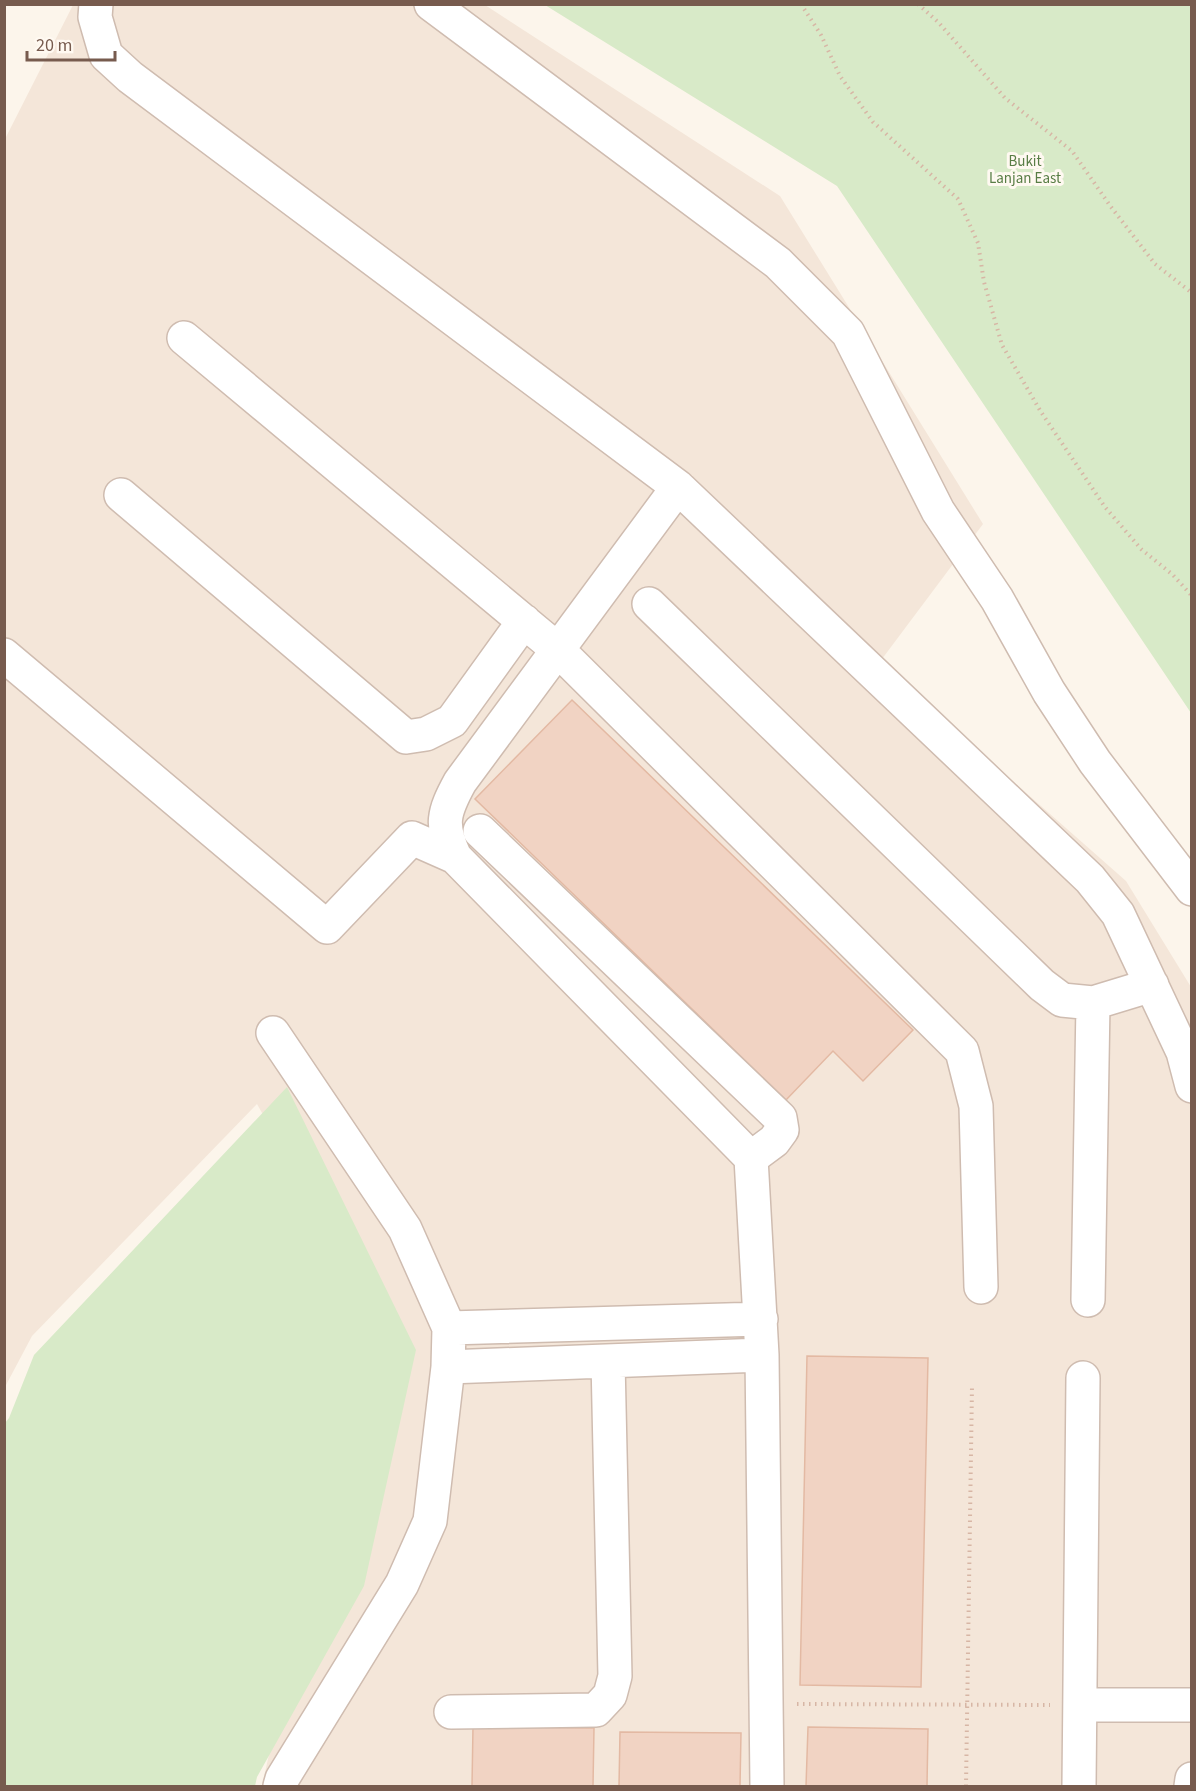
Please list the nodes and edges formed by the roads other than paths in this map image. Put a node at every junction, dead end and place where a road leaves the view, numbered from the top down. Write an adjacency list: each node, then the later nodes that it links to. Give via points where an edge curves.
1 (96, 4): 4 (street, via 95,17 106,55 130,77)
2 (431, 4): 12 (street, via 778,263 848,333 938,511 997,599 1049,693 1095,762)
3 (184, 338): 7 (street)
4 (678, 487): 8 (street); 13 (street, via 1090,879 1118,914)
5 (121, 495): 7 (street, via 406,737 426,734 452,721)
6 (650, 604): 14 (street, via 1042,985 1062,1000)
7 (524, 621): 8 (street)
8 (557, 649): 11 (street, via 460,782 449,803 445,821); 18 (street, via 962,1051 976,1106)
9 (4, 655): 11 (street, via 327,927 412,838)
10 (480, 831): 17 (street, via 780,1118 782,1130)
11 (455, 857): 17 (street)
12 (1191, 889)
13 (1152, 985): 14 (street); 16 (street, via 1184,1052)
14 (1093, 1003): 19 (street)
15 (273, 1033): 21 (street, via 405,1229)
16 (1191, 1086)
17 (751, 1158): 20 (street)
18 (981, 1287)
19 (1088, 1300)
20 (761, 1319): 21 (street); 22 (street)
21 (449, 1329): 24 (street)
22 (762, 1355): 23 (street); 31 (street)
23 (608, 1361): 24 (street); 28 (street, via 615,1676 610,1695 596,1710)
24 (448, 1367): 30 (street, via 430,1521 402,1584)
25 (1083, 1378): 26 (street)
26 (1080, 1705): 27 (street); 32 (street)
27 (1191, 1706)
28 (451, 1712)
29 (1191, 1779): 33 (street)
30 (279, 1786)
31 (767, 1786)
32 (1079, 1786)
33 (1191, 1786)

